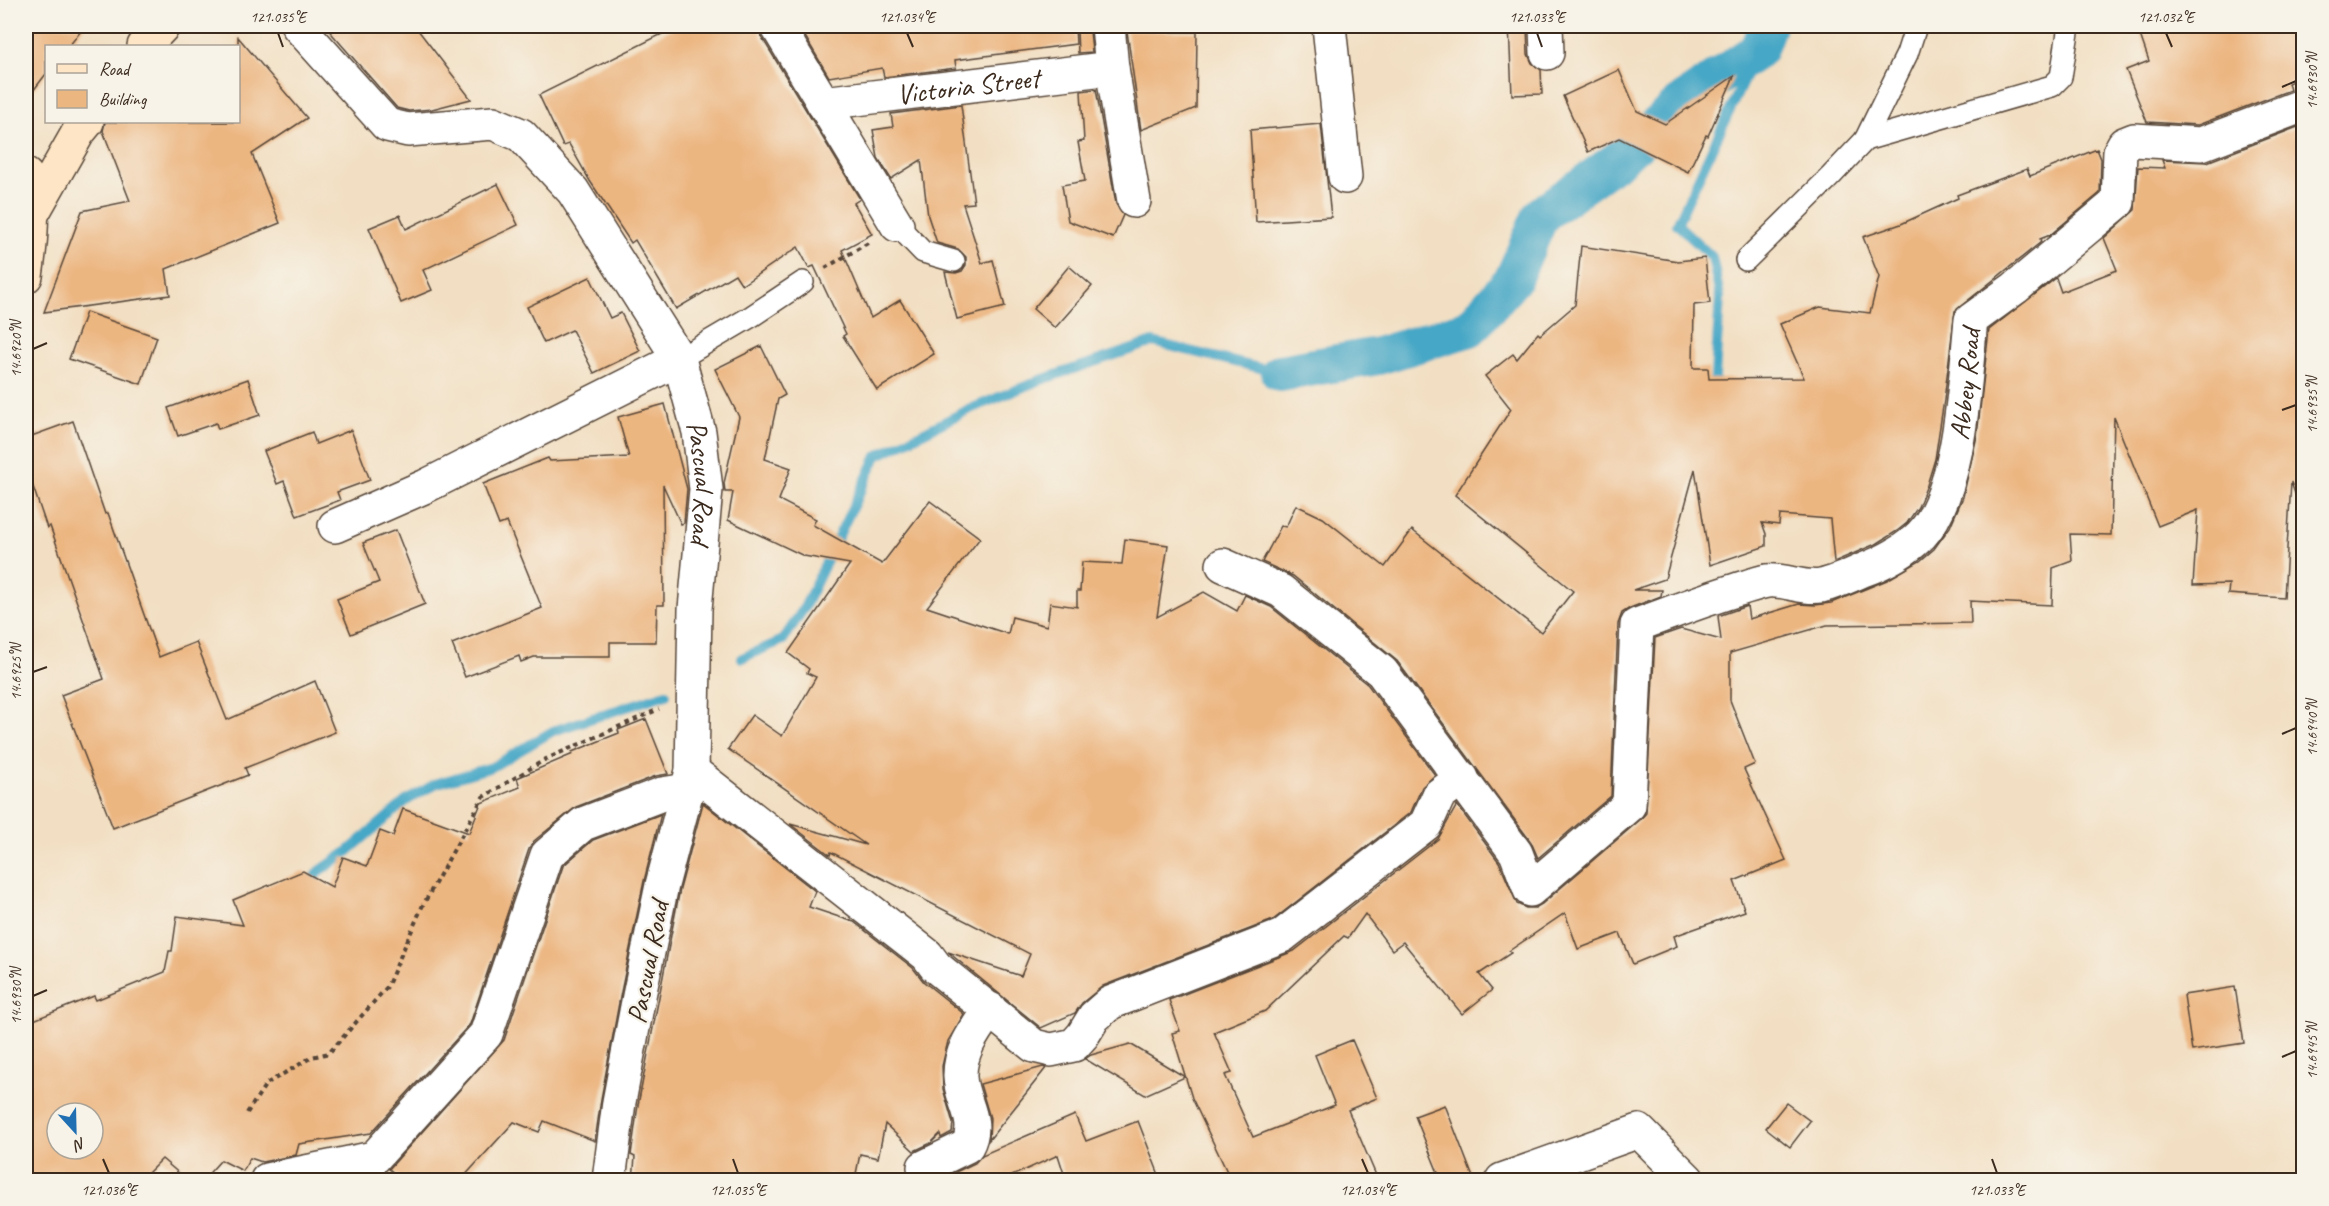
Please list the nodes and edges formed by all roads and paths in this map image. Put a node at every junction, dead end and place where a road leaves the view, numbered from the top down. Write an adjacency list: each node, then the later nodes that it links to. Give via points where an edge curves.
1 (163, 26): 8 (street)
2 (298, 26): 23 (street, Pascual Road, via 387,125 408,130 493,123 521,135 573,191)
3 (777, 26): 10 (street)
4 (1108, 26): 9 (street)
5 (1329, 26): 15 (street)
6 (1916, 26): 13 (lane, via 1907,54)
7 (2069, 26): 13 (lane, via 2061,76 2052,86)
8 (145, 45)
9 (1112, 68): 10 (street, Victoria Street); 16 (street)
10 (823, 103): 18 (street)
11 (2304, 105): 27 (street, Abbey Road, via 2201,144 2134,140 2124,144 2120,151 2118,202 1971,320 1957,451 1939,506 1922,534 1905,549 1824,585 1765,582 1637,625 1629,805 1530,890 1515,853)
12 (86, 123): 17 (street)
13 (1865, 140): 19 (lane)
14 (26, 175): 17 (street)
15 (1345, 177)
16 (1134, 201)
17 (32, 214): 21 (street)
18 (897, 225): 20 (lane, via 923,252); 22 (path)
19 (1746, 260)
20 (954, 261)
21 (26, 276)
22 (803, 282): 23 (lane)
23 (679, 359): 24 (street, via 426,486); 26 (street, Pascual Road, via 699,432 706,489 695,609)
24 (335, 526)
25 (1223, 565): 27 (street, via 1281,591 1382,672)
26 (695, 700): 28 (street, Pascual Road); 30 (path, via 659,710 546,759 483,797 422,907 387,987 329,1053 312,1058 266,1084)
27 (1462, 778): 29 (street, via 1438,795 1426,824 1282,936 1110,1003 1094,1017 1074,1045 1050,1050 1035,1046)
28 (689, 780): 29 (street, via 917,948); 32 (street, via 583,824 547,855 486,1034 374,1158); 33 (street, Pascual Road, via 639,996)
29 (990, 1009): 31 (street, via 972,1034 960,1076 973,1124 971,1139 967,1146)
30 (247, 1113)
31 (924, 1167)
32 (267, 1180)
33 (609, 1180)
34 (1502, 1180): 35 (street, via 1639,1131)
35 (1688, 1180)

